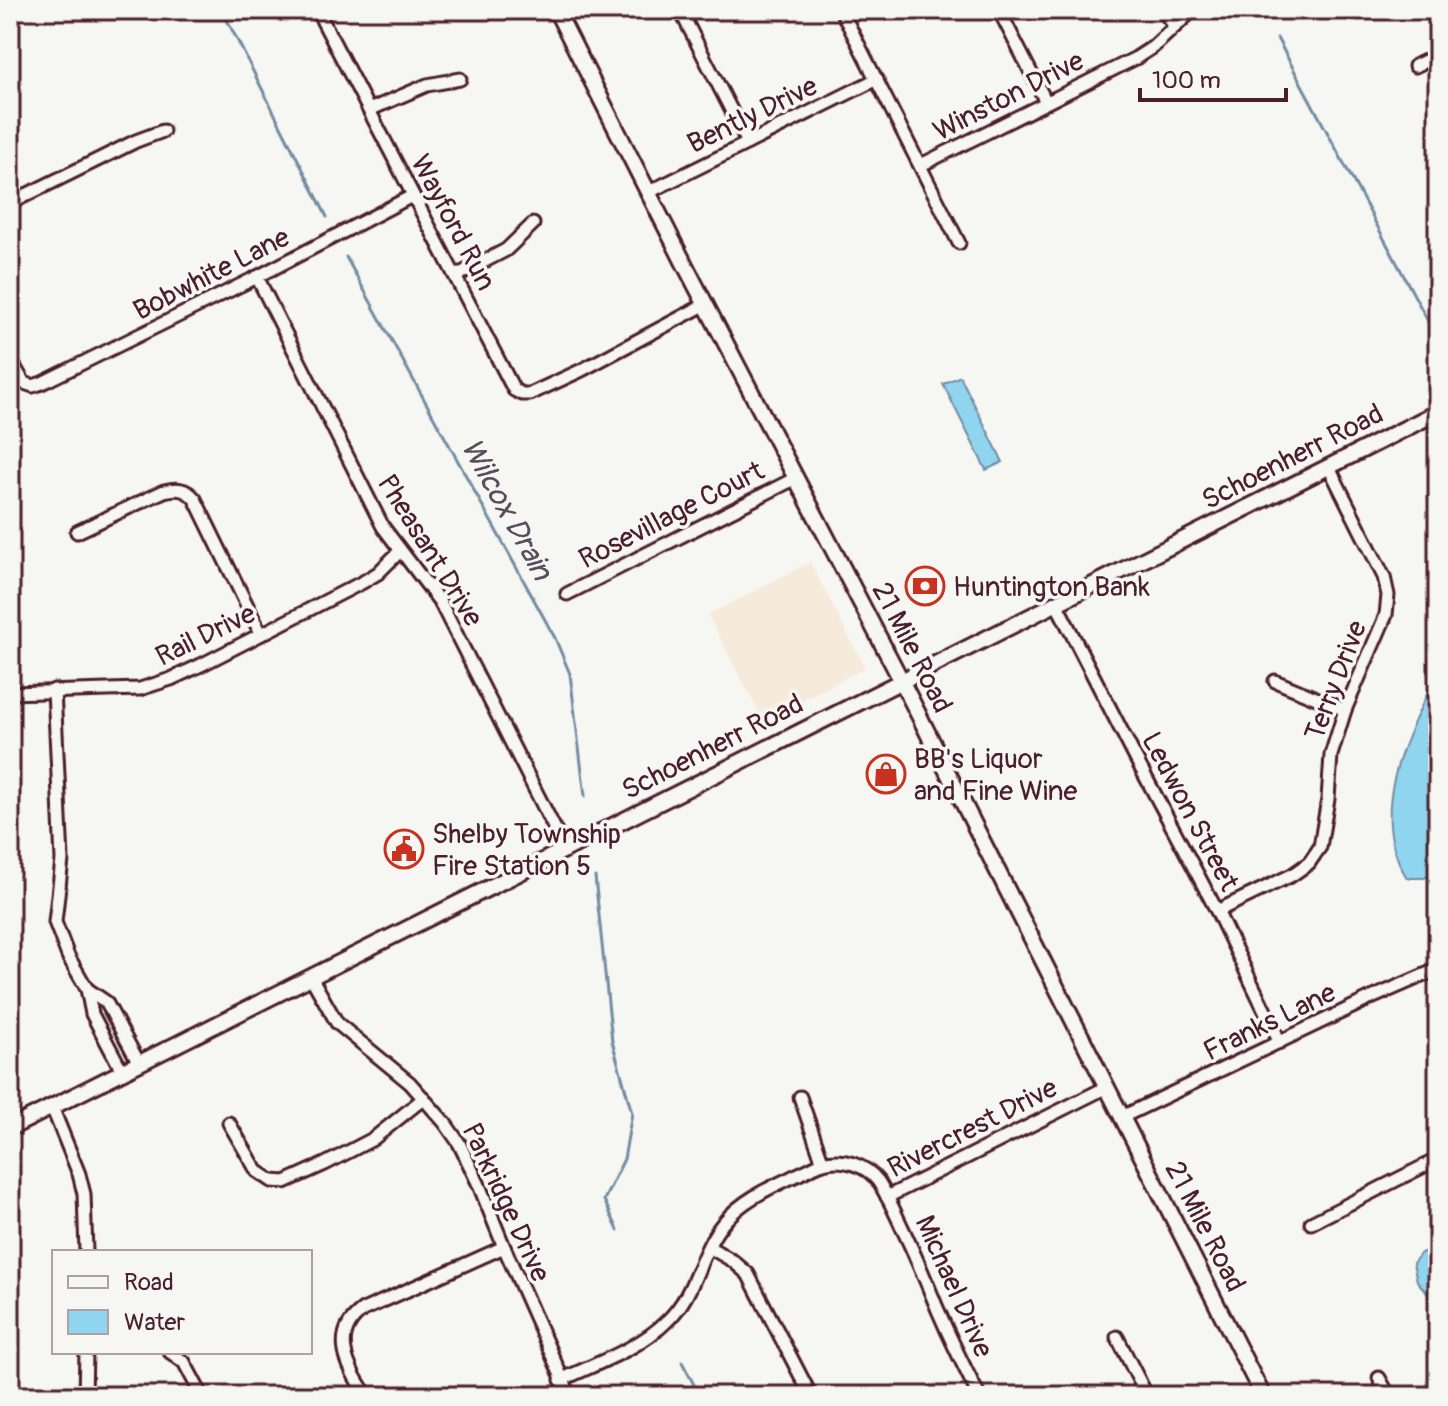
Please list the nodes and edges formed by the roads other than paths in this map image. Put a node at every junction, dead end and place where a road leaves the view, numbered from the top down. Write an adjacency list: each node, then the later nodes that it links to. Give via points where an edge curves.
1 (317, 10): 14 (street, Wayford Run)
2 (556, 10): 18 (street, 21 Mile Road)
3 (680, 10): 16 (street)
4 (841, 10): 12 (street)
5 (999, 10): 13 (street)
6 (1162, 10): 8 (street)
7 (1193, 10): 8 (street, Winston Drive)
8 (1175, 26): 13 (street, Winston Drive, via 1136,58)
9 (1438, 55): 10 (street)
10 (1415, 66)
11 (460, 79): 14 (street, via 427,85)
12 (877, 79): 16 (street, Bently Drive); 17 (street)
13 (1046, 102): 17 (street, Winston Drive)
14 (369, 110): 19 (street, Wayford Run)
15 (163, 131): 20 (street)
16 (748, 143): 18 (street, Bently Drive)
17 (921, 165): 22 (street)
18 (649, 192): 25 (street, 21 Mile Road)
19 (412, 196): 23 (street, Wayford Run); 24 (street, Bobwhite Lane)
20 (10, 203)
21 (533, 224): 23 (street, via 506,250)
22 (959, 243)
23 (456, 276): 25 (street, Wayford Run, via 514,390 522,394 582,370)
24 (257, 277): 26 (street, Bobwhite Lane, via 42,383 28,385); 31 (street, Pheasant Drive, via 375,513)
25 (706, 304): 29 (street, 21 Mile Road)
26 (10, 359)
27 (1438, 412): 28 (street, Schoenherr Road)
28 (1329, 467): 33 (street, Schoenherr Road); 39 (street, Terry Drive, via 1388,595 1382,626)
29 (796, 478): 32 (street, Rosevillage Court); 35 (street, 21 Mile Road)
30 (77, 532): 34 (street, via 164,491 183,489 195,499)
31 (400, 551): 34 (street, Rail Drive, via 378,573); 40 (street, Pheasant Drive, via 440,602)
32 (567, 594)
33 (1056, 603): 35 (street, Schoenherr Road); 41 (street, Ledwon Street)
34 (261, 634): 37 (street, Rail Drive, via 154,686)
35 (901, 680): 40 (street, Schoenherr Road); 48 (street, 21 Mile Road)
36 (1275, 681): 39 (street)
37 (54, 690): 38 (street, Rail Drive); 44 (street, via 62,860 55,922)
38 (10, 693)
39 (1345, 710): 41 (street, Terry Drive, via 1329,766 1323,838 1314,858 1292,875)
40 (565, 849): 43 (street, Schoenherr Road)
41 (1217, 911): 45 (street, Ledwon Street)
42 (1438, 969): 45 (street, Franks Lane)
43 (311, 977): 46 (street, Schoenherr Road); 50 (street, Parkridge Drive, via 337,1023)
44 (87, 989): 46 (street, via 106,1002); 47 (street, via 92,1014)
45 (1280, 1042): 52 (street, Franks Lane)
46 (139, 1063): 47 (street, Schoenherr Road)
47 (122, 1071): 51 (street, Schoenherr Road)
48 (1107, 1087): 52 (street, 21 Mile Road); 57 (street, Rivercrest Drive)
49 (800, 1097): 56 (street)
50 (424, 1098): 53 (street, via 373,1139 285,1182 257,1171); 59 (street, Parkridge Drive, via 459,1143)
51 (52, 1107): 54 (street, Schoenherr Road); 61 (street, via 84,1194)
52 (1122, 1117): 74 (street, 21 Mile Road)
53 (229, 1123)
54 (10, 1128)
55 (1438, 1159): 58 (street)
56 (823, 1163): 57 (street, Rivercrest Drive, via 857,1165 873,1176); 60 (street, via 743,1205 724,1222)
57 (887, 1197): 72 (street, Michael Drive)
58 (1311, 1223)
59 (504, 1247): 66 (street, Parkridge Drive); 69 (street, via 351,1320 343,1337 345,1353)
60 (709, 1247): 66 (street, via 691,1290 665,1324 627,1350); 71 (street, via 748,1274)
61 (86, 1250)
62 (1117, 1337): 73 (street)
63 (86, 1354): 67 (street)
64 (173, 1354): 68 (street, via 184,1362)
65 (1379, 1378): 75 (street)
66 (561, 1380): 70 (street, Parkridge Drive)
67 (85, 1396)
68 (202, 1396)
69 (367, 1396)
70 (570, 1396)
71 (811, 1396)
72 (979, 1396)
73 (1147, 1396)
74 (1263, 1396)
75 (1389, 1396)

